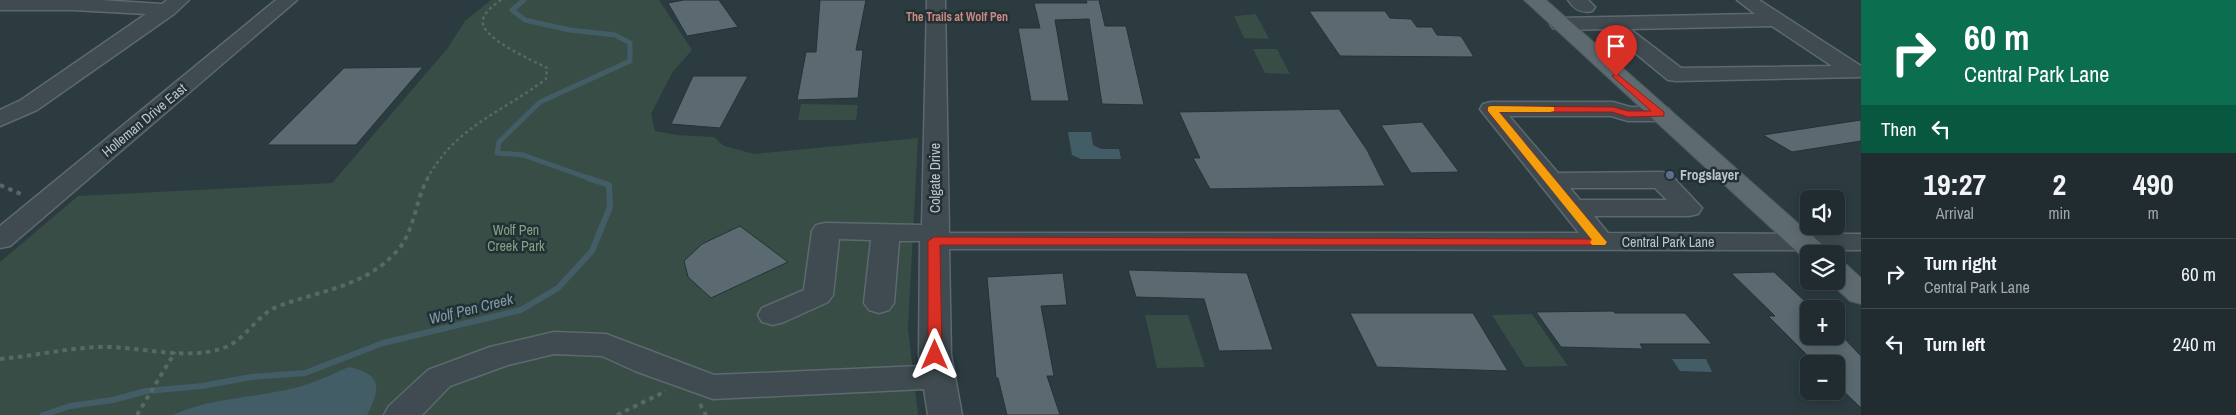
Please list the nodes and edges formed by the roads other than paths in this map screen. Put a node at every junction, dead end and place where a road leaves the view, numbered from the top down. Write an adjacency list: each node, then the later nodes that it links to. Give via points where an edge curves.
1 (288, 0): 18 (street, Holleman Drive East)
2 (936, 0): 17 (street, Colgate Drive)
3 (1534, 0): 11 (main road)
4 (1746, 0): 9 (street)
5 (77, 2): 6 (street); 7 (street)
6 (0, 4)
7 (137, 4): 8 (street)
8 (174, 5): 13 (street, via 29,105)
9 (1777, 20): 10 (street); 10 (street, via 1855,72 1676,75)
10 (1611, 23): 11 (street)
11 (1560, 24): 12 (main road)
12 (1653, 108): 14 (street, via 1628,114 1613,110 1491,109); 21 (main road)
13 (0, 118)
14 (1550, 181): 15 (street); 15 (street, via 1662,180 1689,208)
15 (1573, 208): 19 (street)
16 (886, 231): 17 (street, Central Park Lane); 26 (street); 27 (street, Central Park Lane, via 826,231 818,295)
17 (934, 237): 19 (street, Central Park Lane); 28 (street, Colgate Drive, via 935,355)
18 (0, 240)
19 (1601, 242): 23 (street, Central Park Lane)
20 (1861, 242): 22 (street, Central Park Lane)
21 (1807, 245)
22 (1836, 245)
23 (1800, 248)
24 (1845, 280): 25 (main road)
25 (1861, 294)
26 (879, 303)
27 (773, 315)
28 (940, 377): 29 (street, via 713,387 606,345 554,343 501,355 439,378); 30 (street, Colgate Drive)
29 (401, 415)
30 (946, 415)

